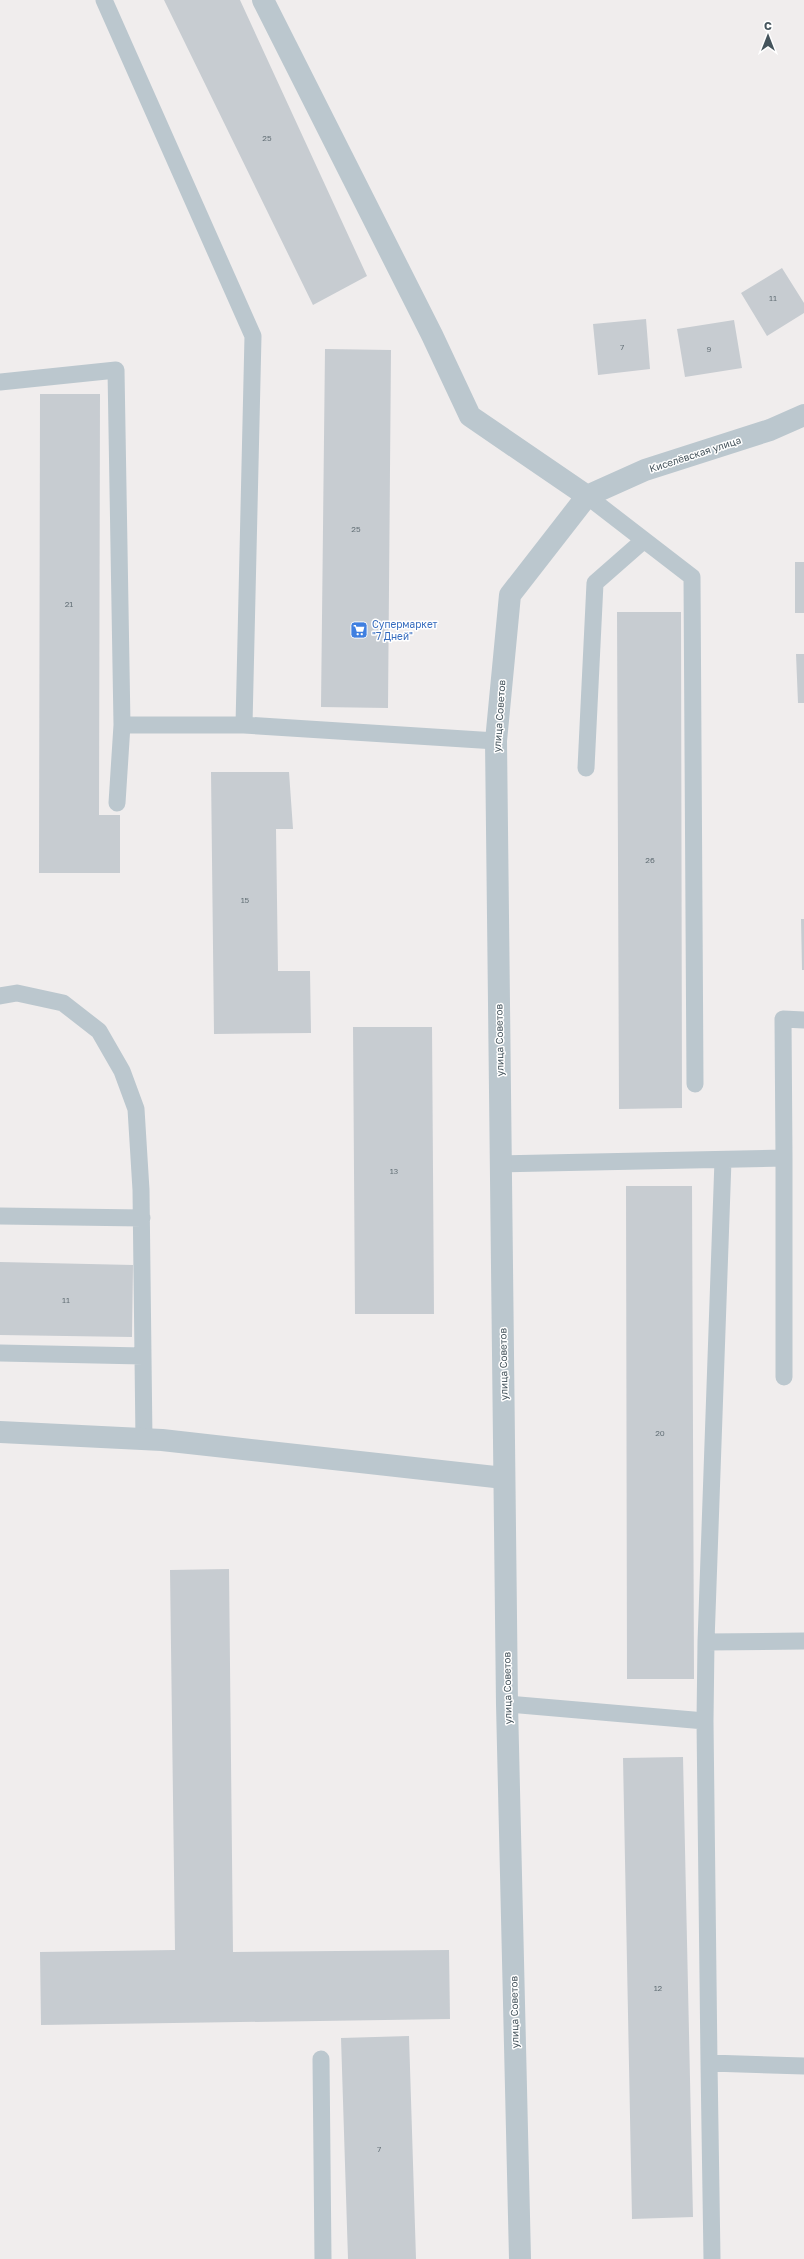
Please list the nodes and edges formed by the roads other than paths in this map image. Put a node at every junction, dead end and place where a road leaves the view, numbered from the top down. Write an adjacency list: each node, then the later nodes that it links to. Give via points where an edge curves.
1 (104, 0): 8 (lane, via 253,336)
2 (263, 0): 5 (street, via 429,327 470,416)
3 (0, 382): 7 (lane, via 116,370)
4 (804, 415): 5 (street, Киселёвская улица, via 770,430 645,470)
5 (587, 496): 6 (lane); 9 (street, улица Советов, via 510,595)
6 (644, 540): 10 (lane, via 595,583); 14 (lane, via 692,577)
7 (122, 725): 8 (lane); 11 (lane)
8 (244, 725): 9 (lane)
9 (496, 741): 17 (street, улица Советов)
10 (586, 768)
11 (117, 803)
12 (0, 996): 19 (lane, via 17,993 63,1003 99,1031 122,1071 136,1109)
13 (804, 1020): 15 (lane, via 783,1019)
14 (695, 1084)
15 (784, 1158): 16 (lane); 22 (lane)
16 (723, 1160): 17 (lane); 27 (lane)
17 (501, 1164): 25 (street, улица Советов)
18 (0, 1216): 19 (lane)
19 (142, 1218): 21 (lane)
20 (0, 1353): 21 (lane)
21 (143, 1356): 24 (lane)
22 (784, 1377)
23 (0, 1432): 24 (street)
24 (144, 1440): 25 (street)
25 (504, 1478): 28 (street, улица Советов)
26 (804, 1641): 27 (lane)
27 (706, 1642): 29 (lane)
28 (507, 1704): 29 (lane); 34 (street, улица Советов)
29 (705, 1721): 31 (lane)
30 (321, 2059): 33 (lane)
31 (709, 2064): 32 (lane); 35 (lane)
32 (804, 2066)
33 (323, 2259)
34 (520, 2259)
35 (712, 2259)

